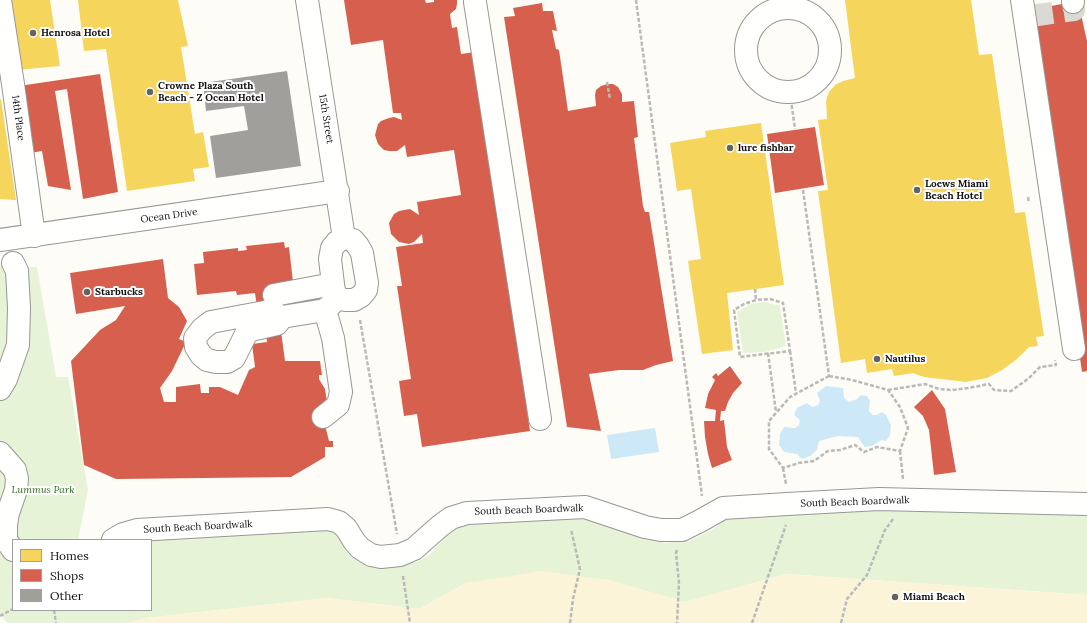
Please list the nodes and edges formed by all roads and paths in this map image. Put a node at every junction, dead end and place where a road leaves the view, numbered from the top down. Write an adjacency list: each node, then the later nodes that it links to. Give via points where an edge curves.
1 (0, 0): 9 (street, 14th Place)
2 (307, 0): 14 (street, 15th Street)
3 (636, 0): 44 (path)
4 (475, 1): 36 (street)
5 (775, 5): 6 (street, via 799,9); 10 (street, via 753,26 746,51 748,64 754,76 764,86)
6 (810, 7): 10 (street, via 828,34 829,61 824,74 814,84)
7 (1026, 11): 29 (street)
8 (607, 82): 11 (path)
9 (7, 84): 17 (street, 14th Place)
10 (790, 93): 12 (path)
11 (610, 99)
12 (795, 129)
13 (803, 190): 30 (path)
14 (338, 191): 17 (street, Ocean Drive); 18 (street, 15th Street)
15 (1028, 197): 16 (path)
16 (1030, 205)
17 (34, 236): 19 (street, Ocean Drive)
18 (344, 238): 23 (street, via 332,248); 23 (street, via 352,240 362,253 366,290 354,300)
19 (0, 240)
20 (13, 263): 31 (street, via 17,271 18,345)
21 (755, 289): 24 (path)
22 (274, 295): 23 (street)
23 (332, 298): 26 (street); 35 (street, via 332,338 341,392 338,405)
24 (756, 300): 27 (path, via 770,299 783,303); 28 (path, via 734,310 740,357)
25 (359, 315): 48 (path)
26 (282, 317)
27 (790, 350): 28 (path); 33 (path)
28 (768, 353): 34 (path)
29 (1064, 353): 32 (path, via 1056,365 1040,367 1011,390 994,390 988,384 952,390 925,384)
30 (829, 376): 32 (path); 33 (path)
31 (0, 389)
32 (888, 390): 37 (path, via 900,407 908,428)
33 (796, 393): 34 (path, via 790,396)
34 (776, 413): 39 (path, via 769,421 769,449)
35 (323, 417)
36 (540, 419)
37 (900, 451): 39 (path, via 877,447 864,452 855,445 828,451 814,461); 40 (path)
38 (0, 454): 47 (street, via 15,470 17,479 6,525 6,540)
39 (783, 468): 41 (path)
40 (906, 500): 41 (street, South Beach Boardwalk); 42 (street, South Beach Boardwalk); 57 (path, via 885,530 868,575 847,599)
41 (787, 504): 44 (street, South Beach Boardwalk, via 723,508); 56 (path, via 786,526)
42 (1087, 504)
43 (565, 507): 45 (street, South Beach Boardwalk, via 585,507 645,528); 48 (street, South Beach Boardwalk, via 467,513 451,518 414,549); 54 (path, via 580,569)
44 (705, 518): 45 (street, South Beach Boardwalk)
45 (682, 530): 55 (path, via 676,553 680,583)
46 (115, 539): 48 (street, South Beach Boardwalk, via 137,530 328,519 339,522 360,548 371,555)
47 (12, 549)
48 (400, 555): 53 (path)
49 (12, 610): 51 (path)
50 (54, 611): 52 (path)
51 (0, 616)
52 (56, 623)
53 (410, 623)
54 (570, 623)
55 (678, 623)
56 (752, 623)
57 (840, 623)

